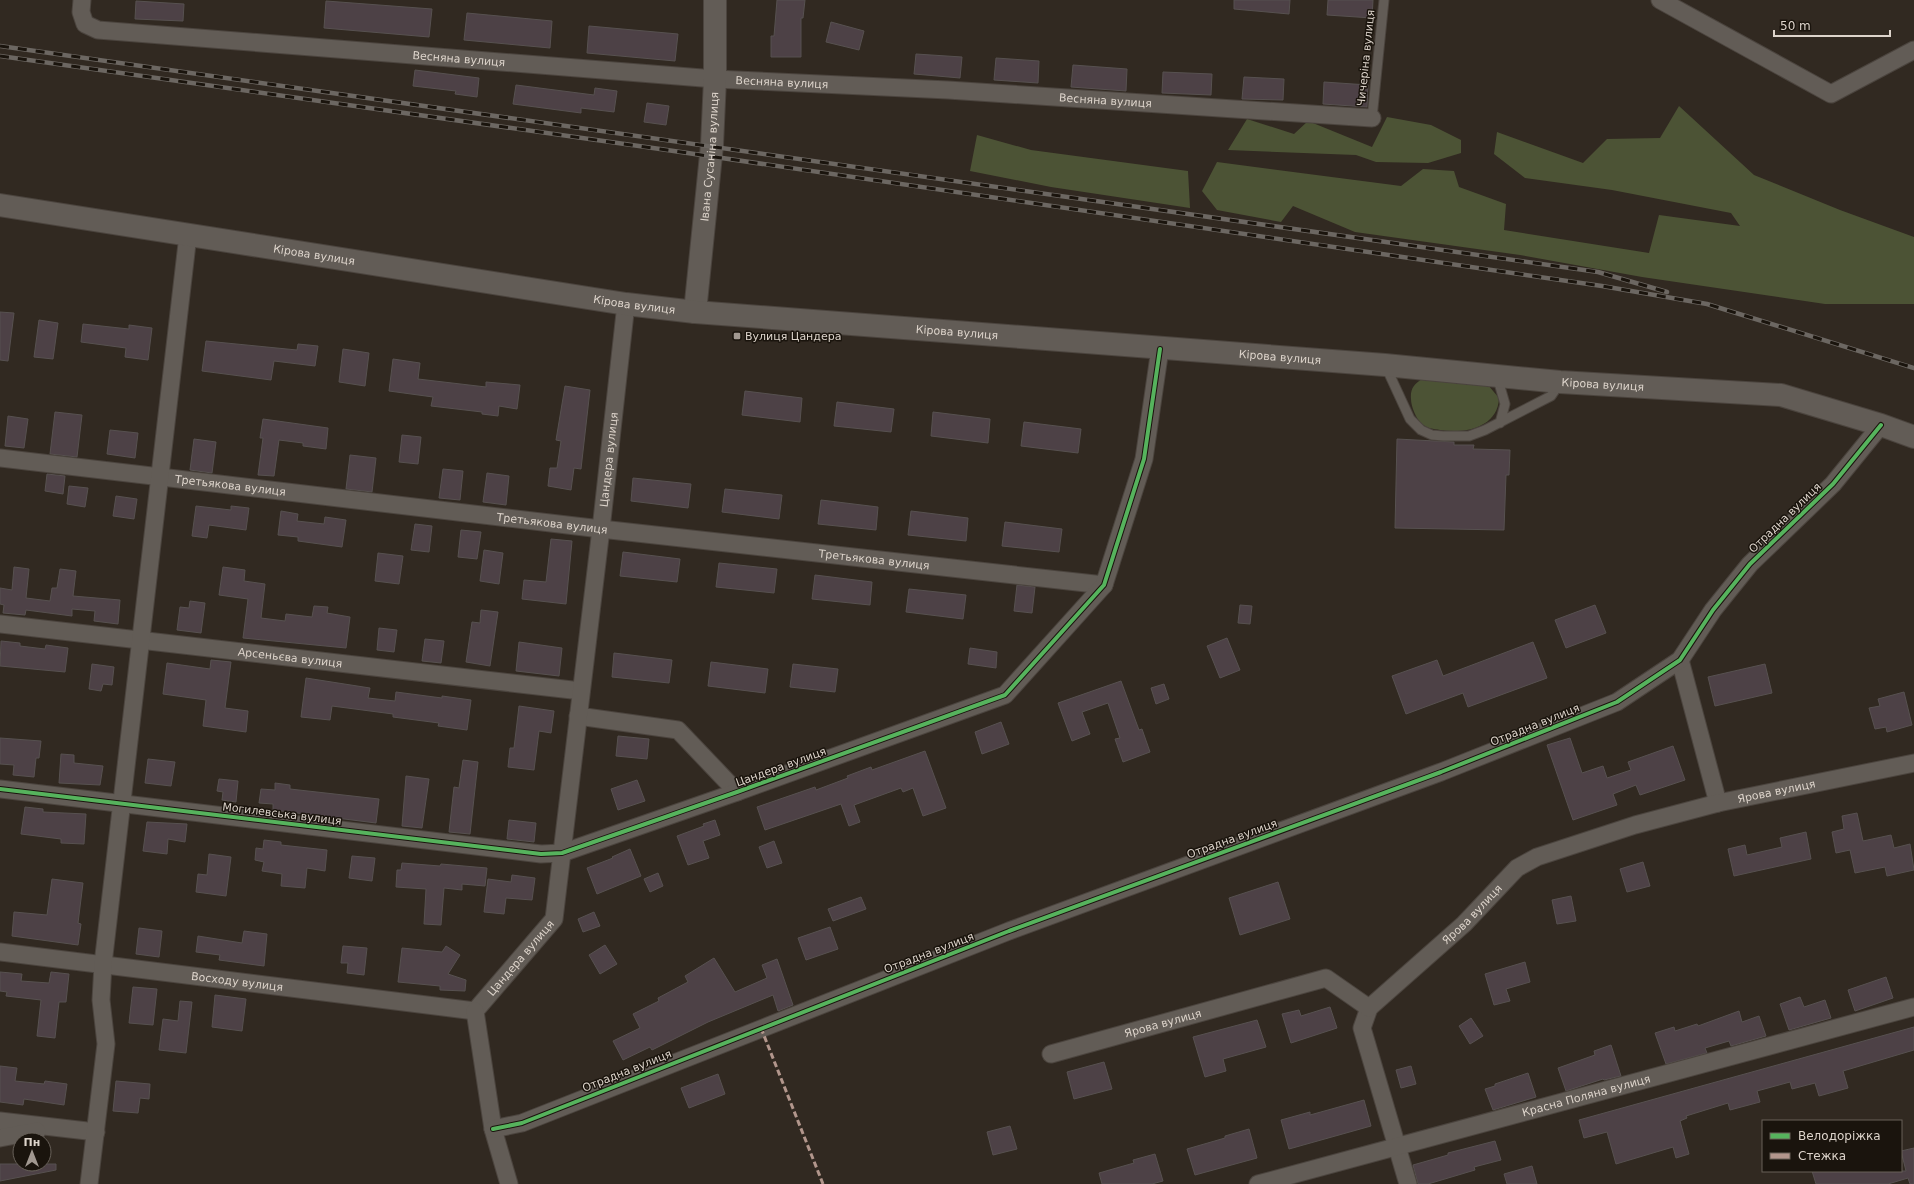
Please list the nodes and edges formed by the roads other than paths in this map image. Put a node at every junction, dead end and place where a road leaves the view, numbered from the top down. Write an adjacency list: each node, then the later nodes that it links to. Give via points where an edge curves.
1 (82, 0): 6 (street, Весняна вулиця, via 81,12 85,24 98,30)
2 (715, 0): 6 (main road, Івана Сусаніна вулиця)
3 (1384, 0): 7 (lane, Чичеріна вулиця)
4 (1660, 0): 5 (street, via 1831,94)
5 (1914, 50)
6 (715, 79): 7 (street, Весняна вулиця, via 948,90); 11 (main road, Івана Сусаніна вулиця, via 711,157)
7 (1372, 118)
8 (0, 205): 9 (main road, Кірова вулиця)
9 (188, 235): 10 (main road, Кірова вулиця); 20 (street)
10 (626, 304): 11 (main road, Кірова вулиця); 21 (street, Цандера вулиця)
11 (695, 312): 12 (main road, Кірова вулиця)
12 (1160, 349): 13 (main road, Кірова вулиця); 22 (street, via 1144,459)
13 (1385, 365): 14 (main road, Кірова вулиця); 16 (lane, via 1410,419 1421,430 1432,435 1469,436)
14 (1497, 376): 15 (main road, Кірова вулиця); 16 (lane, via 1505,404)
15 (1560, 382): 16 (lane, via 1551,396); 17 (main road, Кірова вулиця, via 1781,395)
16 (1500, 423)
17 (1881, 425): 18 (main road, Кірова вулиця); 25 (street, Отрадна вулиця, via 1833,484 1750,564 1713,610)
18 (1914, 437)
19 (0, 458): 20 (street, Третьякова вулиця)
20 (160, 477): 21 (street, Третьякова вулиця); 24 (street)
21 (601, 529): 22 (street, Третьякова вулиця); 26 (street, Цандера вулиця)
22 (1104, 585): 30 (street, Цандера вулиця, via 1005,695)
23 (0, 624): 24 (street, Арсеньєва вулиця)
24 (141, 641): 26 (street, Арсеньєва вулиця); 32 (street)
25 (1680, 660): 31 (street); 42 (street, Отрадна вулиця, via 1617,702 1441,772 1009,931 522,1123)
26 (581, 691): 27 (street, Цандера вулиця)
27 (578, 716): 30 (street, via 678,730); 33 (street, Цандера вулиця)
28 (1914, 763): 31 (street, Ярова вулиця)
29 (0, 790): 32 (street, Могилевська вулиця)
30 (737, 792): 33 (street, Цандера вулиця)
31 (1718, 803): 37 (street, Ярова вулиця, via 1635,825 1537,857 1517,868 1464,924)
32 (121, 804): 33 (street, Могилевська вулиця, via 541,854); 35 (street)
33 (562, 853): 38 (street, Цандера вулиця, via 554,919)
34 (0, 952): 35 (street, Восходу вулиця)
35 (103, 964): 38 (street, Восходу вулиця); 43 (street, via 101,1000 106,1044)
36 (1914, 1007): 45 (street, Красна Поляна вулиця)
37 (1369, 1008): 39 (street, Ярова вулиця, via 1326,978); 45 (street, via 1362,1028)
38 (475, 1011): 42 (street)
39 (1051, 1054)
40 (0, 1121): 41 (street)
41 (53, 1128): 43 (street); 44 (street)
42 (493, 1129): 47 (street)
43 (96, 1132): 46 (street)
44 (0, 1138)
45 (1397, 1146): 48 (street, Красна Поляна вулиця); 49 (street)
46 (89, 1184)
47 (509, 1184)
48 (1258, 1184)
49 (1408, 1184)

